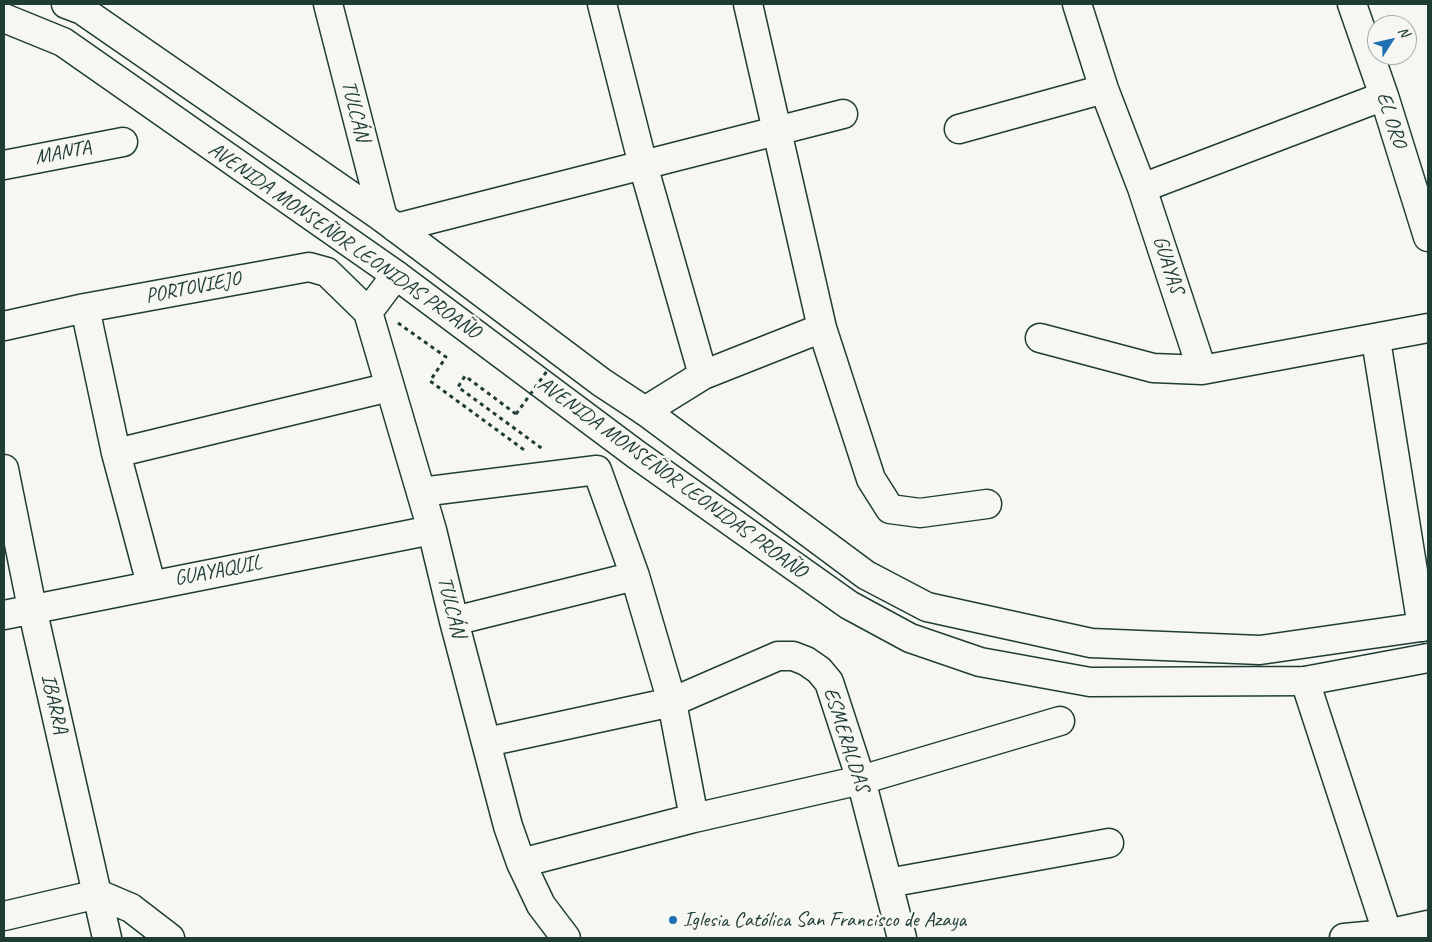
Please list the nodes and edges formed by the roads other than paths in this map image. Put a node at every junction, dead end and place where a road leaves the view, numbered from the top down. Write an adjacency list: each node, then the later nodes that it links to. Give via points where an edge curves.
1 (66, 4): 17 (street, AVENIDA MONSEÑOR LEONIDAS PROAÑO, via 82,10)
2 (328, 4): 17 (street, TULCÁN)
3 (602, 4): 15 (street)
4 (748, 4): 12 (street)
5 (1077, 4): 8 (street, GUAYAS)
6 (1352, 4): 9 (street, EL ORO)
7 (4, 18): 19 (street, AVENIDA MONSEÑOR LEONIDAS PROAÑO, via 63,42)
8 (1104, 89): 11 (street); 16 (street, GUAYAS)
9 (1384, 96): 16 (street); 18 (street, EL ORO)
10 (842, 114): 12 (street)
11 (959, 129)
12 (776, 131): 15 (street); 23 (street)
13 (123, 142): 14 (street, MANTA)
14 (4, 165)
15 (643, 165): 17 (street); 28 (street)
16 (1142, 188): 27 (street, GUAYAS)
17 (390, 223): 30 (street, AVENIDA MONSEÑOR LEONIDAS PROAÑO, via 601,382)
18 (1428, 237)
19 (396, 275): 21 (street); 43 (street, AVENIDA MONSEÑOR LEONIDAS PROAÑO, via 637,455 832,593 910,638 980,662 1090,682)
20 (85, 308): 21 (street, PORTOVIEJO, via 309,267 328,272); 22 (street, PORTOVIEJO); 31 (street)
21 (371, 308): 29 (street, TULCÁN)
22 (4, 326)
23 (822, 328): 28 (street); 34 (street, via 871,479 890,509 920,513)
24 (1428, 328): 26 (street)
25 (1040, 338): 27 (street, via 1153,368)
26 (1376, 340): 27 (street); 41 (street)
27 (1202, 370)
28 (703, 375): 30 (street)
29 (390, 387): 31 (street); 33 (street, TULCÁN)
30 (645, 411): 41 (street, AVENIDA MONSEÑOR LEONIDAS PROAÑO, via 866,576 927,607 1091,643 1260,650)
31 (116, 453): 37 (street)
32 (4, 469): 38 (street, IBARRA)
33 (421, 492): 35 (street, TULCÁN); 36 (street, via 596,470)
34 (987, 504)
35 (432, 530): 37 (street, GUAYAQUIL); 40 (street, TULCÁN)
36 (635, 576): 40 (street); 44 (street)
37 (151, 584): 38 (street, GUAYAQUIL)
38 (32, 608): 39 (street, GUAYAQUIL); 52 (street, IBARRA)
39 (4, 615)
40 (454, 622): 46 (street, TULCÁN)
41 (1425, 627)
42 (1428, 658): 43 (street, AVENIDA MONSEÑOR LEONIDAS PROAÑO)
43 (1305, 681): 55 (street)
44 (672, 702): 46 (street, ESMERALDAS); 47 (street, ESMERALDAS, via 778,656 793,656 806,661 829,682); 48 (street)
45 (1060, 721): 47 (street)
46 (487, 742): 50 (street, TULCÁN, via 508,826)
47 (860, 780): 48 (street); 51 (street, ESMERALDAS)
48 (694, 818): 50 (street)
49 (1109, 843): 51 (street)
50 (521, 863): 58 (street, TULCÁN, via 541,905)
51 (888, 883): 59 (street, ESMERALDAS)
52 (98, 894): 53 (street); 56 (street, IBARRA); 57 (street, via 131,908)
53 (4, 916)
54 (1428, 926): 55 (street)
55 (1388, 936): 60 (street)
56 (107, 938)
57 (170, 938)
58 (566, 938)
59 (902, 938)
60 (1344, 938)

